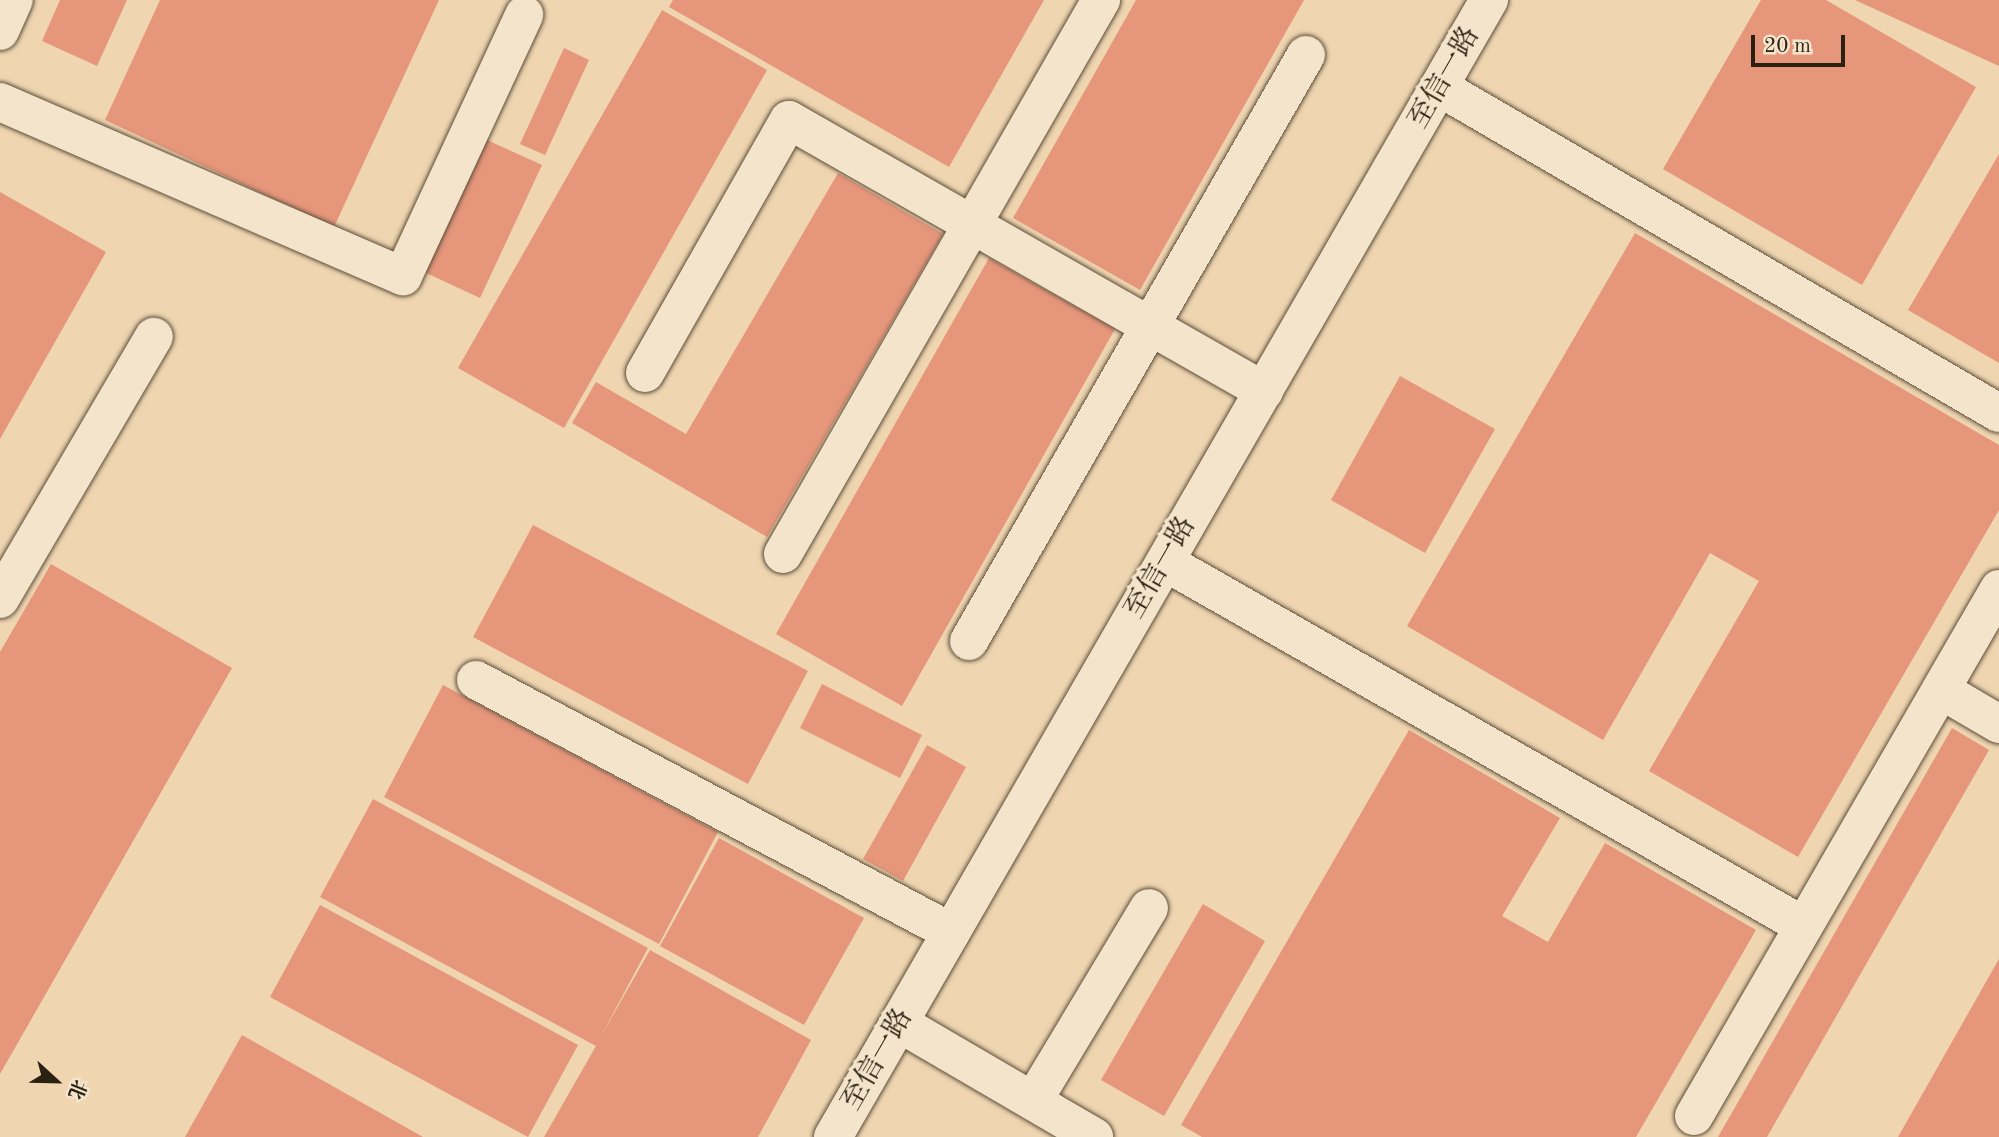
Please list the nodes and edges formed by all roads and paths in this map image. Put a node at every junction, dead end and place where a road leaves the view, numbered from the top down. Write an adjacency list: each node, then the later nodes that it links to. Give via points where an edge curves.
1 (14, 0): 5 (street)
2 (1101, 0): 9 (street)
3 (1489, 0): 7 (street, 至信一路)
4 (524, 15): 8 (street, via 403,276)
5 (0, 31)
6 (1306, 55): 10 (street)
7 (1439, 87): 13 (street, 至信一路); 14 (street)
8 (0, 102)
9 (972, 225): 10 (street); 12 (street, via 789,120); 15 (street)
10 (1150, 326): 13 (street); 19 (street)
11 (154, 337): 18 (street)
12 (645, 373)
13 (1264, 391): 16 (street, 至信一路)
14 (1999, 413)
15 (783, 554)
16 (1165, 562): 24 (street); 25 (street, 至信一路)
17 (1999, 589): 21 (street)
18 (0, 599)
19 (969, 641)
20 (476, 680): 25 (street)
21 (1941, 690): 22 (street); 24 (street)
22 (1999, 724)
23 (1149, 908): 28 (street)
24 (1804, 926): 27 (street)
25 (951, 932): 26 (street, 至信一路)
26 (899, 1023): 28 (street); 29 (street, 至信一路)
27 (1694, 1116)
28 (1060, 1124)
29 (833, 1137)

